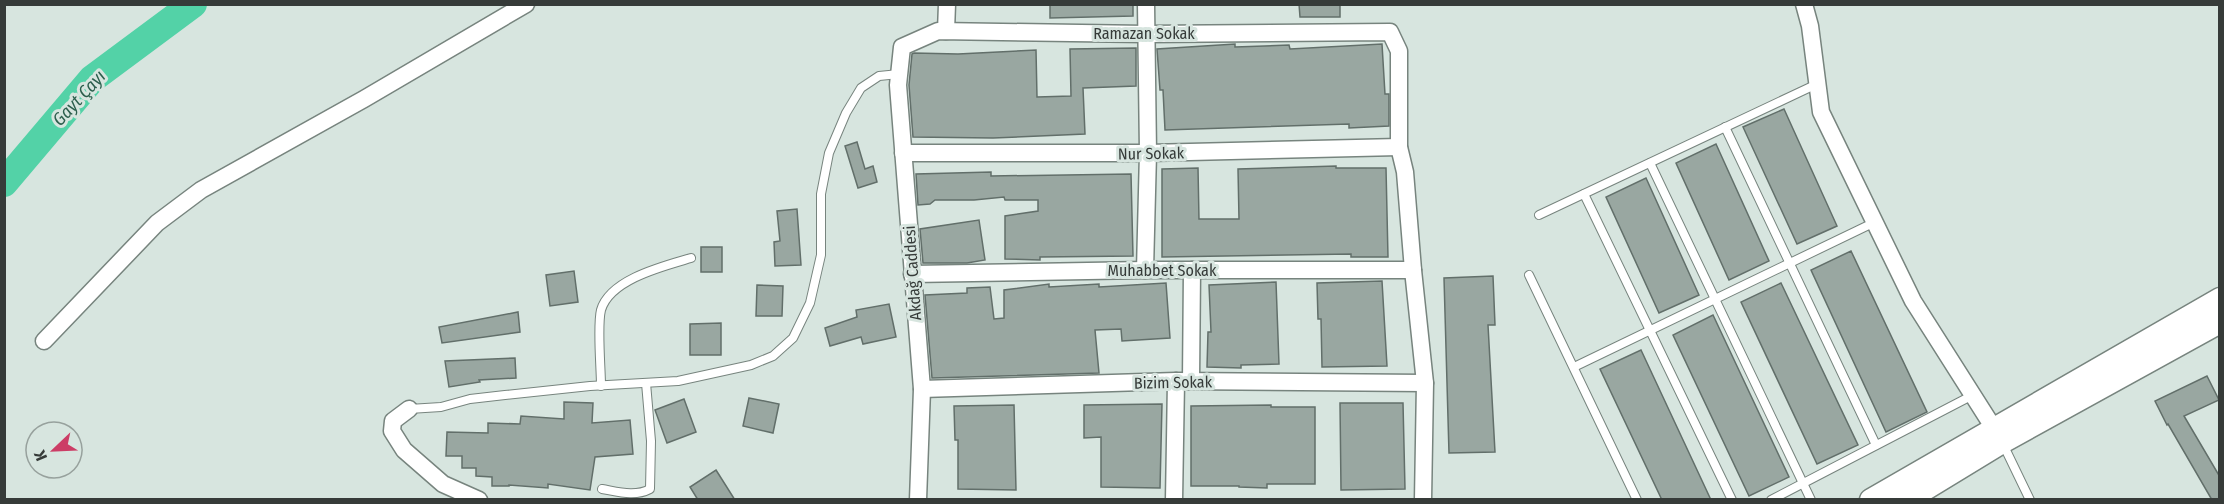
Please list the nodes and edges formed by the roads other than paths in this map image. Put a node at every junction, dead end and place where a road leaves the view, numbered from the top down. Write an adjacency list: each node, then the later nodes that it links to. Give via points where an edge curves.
1 (526, 4): 29 (street, via 201,190 157,223)
2 (948, 4): 5 (street)
3 (1146, 4): 6 (street)
4 (1804, 4): 9 (street)
5 (946, 31): 6 (street, Ramazan Sokak); 7 (street, Ramazan Sokak)
6 (1146, 34): 11 (street, Ramazan Sokak, via 1390,32 1399,51); 13 (street)
7 (902, 47): 8 (street, Akdağ Caddesi)
8 (900, 74): 12 (street, Akdağ Caddesi); 33 (lane, via 879,76 861,88 829,153 821,195 820,255 810,303 793,338 773,356 751,365 678,381)
9 (1818, 84): 10 (lane); 17 (street, via 1821,112)
10 (1725, 127): 14 (lane); 19 (lane)
11 (1399, 147): 13 (street, Nur Sokak); 22 (street, via 1405,172)
12 (903, 153): 13 (street, Nur Sokak); 23 (street, Akdağ Caddesi)
13 (1148, 153): 20 (street)
14 (1650, 163): 15 (lane); 25 (lane)
15 (1584, 194): 16 (lane); 28 (lane)
16 (1539, 215)
17 (1873, 223): 19 (lane); 36 (street, via 1913,301)
18 (691, 258): 34 (lane, via 646,272 611,294 601,310)
19 (1789, 262): 25 (lane); 39 (lane)
20 (1145, 270): 21 (street, Muhabbet Sokak); 23 (street, Muhabbet Sokak)
21 (1192, 270): 22 (street, Muhabbet Sokak); 31 (street)
22 (1413, 270): 32 (street)
23 (912, 274): 35 (street, Akdağ Caddesi)
24 (1529, 275): 30 (lane)
25 (1715, 298): 28 (lane); 40 (lane)
26 (2220, 299): 38 (street)
27 (2220, 322): 38 (street)
28 (1650, 329): 30 (lane); 47 (lane)
29 (44, 341)
30 (1574, 367): 46 (lane)
31 (1183, 381): 32 (street, Bizim Sokak); 35 (street, Bizim Sokak); 44 (street)
32 (1425, 382): 45 (street)
33 (646, 383): 34 (lane); 41 (lane, via 650,489 634,494)
34 (601, 386): 37 (lane)
35 (922, 389): 43 (street, Akdağ Caddesi)
36 (1974, 395): 38 (street); 39 (lane)
37 (409, 409): 42 (street, via 393,421 392,431 404,450 443,484)
38 (1998, 434): 50 (street); 51 (street); 52 (lane)
39 (1876, 445): 40 (lane)
40 (1803, 483): 48 (lane); 49 (lane)
41 (602, 489)
42 (479, 500)
43 (918, 500)
44 (1174, 500)
45 (1423, 500)
46 (1637, 500)
47 (1732, 500)
48 (1771, 500)
49 (1811, 500)
50 (1871, 500)
51 (1907, 500)
52 (2030, 500)

